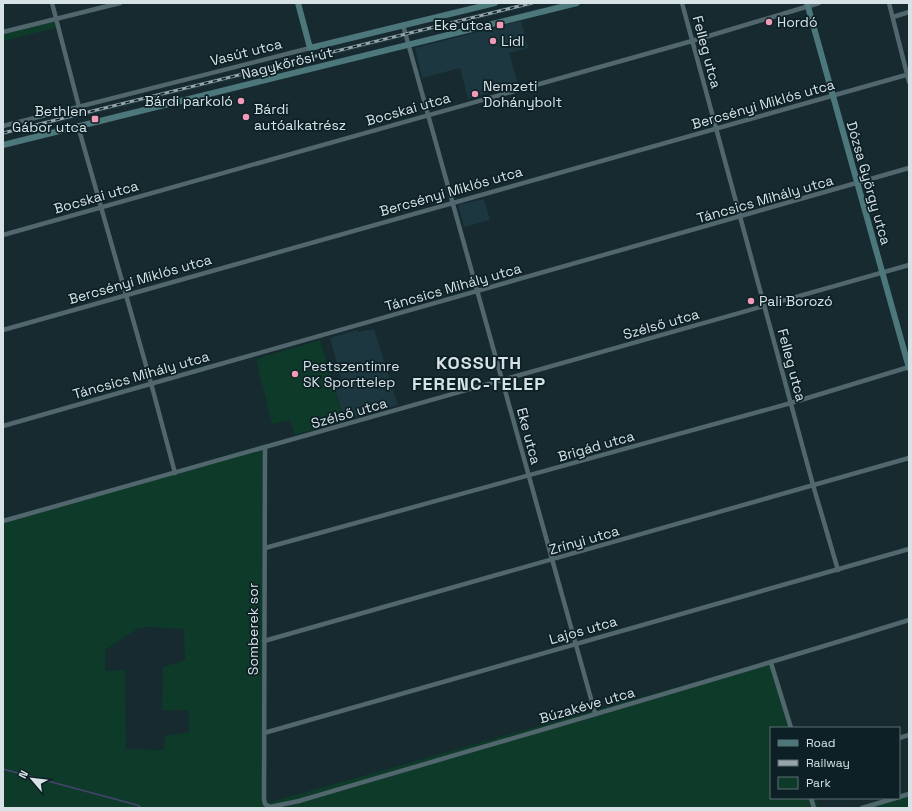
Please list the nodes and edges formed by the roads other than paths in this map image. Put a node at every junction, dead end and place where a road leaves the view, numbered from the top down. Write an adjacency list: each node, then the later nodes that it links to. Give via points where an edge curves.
1 (52, 3): 12 (street)
2 (120, 3): 12 (street)
3 (298, 3): 17 (street)
4 (495, 3): 13 (street, Vasút utca)
5 (577, 3): 16 (street, Nagykőrösi út)
6 (682, 3): 15 (street, Felleg utca)
7 (819, 3): 9 (street, Bocskai utca)
8 (889, 3): 11 (street)
9 (807, 5): 15 (street, Bocskai utca); 20 (street, Dózsa György utca)
10 (909, 12): 11 (street)
11 (893, 17): 18 (street)
12 (56, 19): 14 (street); 21 (street)
13 (403, 25): 16 (street, Eke utca); 17 (street, Vasút utca)
14 (3, 32)
15 (692, 41): 22 (street, Bocskai utca); 25 (street, Felleg utca)
16 (408, 44): 22 (street, Eke utca); 24 (street, Nagykőrösi út)
17 (310, 48): 21 (street, Vasút utca)
18 (906, 75): 19 (street); 20 (street, Bercsényi Miklós utca)
19 (909, 82)
20 (833, 95): 25 (street, Bercsényi Miklós utca); 28 (street, Dózsa György utca)
21 (79, 107): 23 (street, Vasút utca)
22 (427, 115): 29 (street, Eke utca); 30 (street, Bocskai utca)
23 (3, 126)
24 (78, 126): 26 (street, Nagykőrösi út); 30 (street)
25 (716, 129): 29 (street, Bercsényi Miklós utca); 31 (street, Felleg utca)
26 (3, 145)
27 (909, 168): 28 (street, Táncsics Mihály utca)
28 (857, 185): 31 (street, Táncsics Mihály utca); 34 (street, Dózsa György utca)
29 (453, 202): 35 (street, Eke utca); 36 (street, Bercsényi Miklós utca)
30 (102, 206): 32 (street, Bocskai utca); 36 (street)
31 (740, 217): 35 (street, Táncsics Mihály utca); 37 (street, Felleg utca)
32 (3, 235)
33 (909, 265): 34 (street, Szélső utca)
34 (882, 273): 37 (street, Szélső utca); 39 (street, Dózsa György utca)
35 (477, 292): 40 (street, Eke utca); 41 (street, Táncsics Mihály utca)
36 (125, 295): 38 (street, Bercsényi Miklós utca); 41 (street)
37 (765, 306): 40 (street, Szélső utca); 42 (street, Felleg utca)
38 (3, 330)
39 (909, 368): 42 (street, Brigád utca)
40 (503, 380): 44 (street, Szélső utca); 47 (street, Eke utca)
41 (151, 383): 43 (street, Táncsics Mihály utca); 46 (street)
42 (791, 403): 47 (street, Brigád utca); 48 (street, Felleg utca)
43 (3, 426)
44 (266, 448): 46 (street, Szélső utca); 50 (street, Somberek sor)
45 (909, 458): 48 (street, Zrínyi utca)
46 (175, 473): 49 (street, Szélső utca)
47 (528, 476): 50 (street, Brigád utca); 52 (street, Eke utca)
48 (813, 486): 52 (street, Zrínyi utca); 53 (street, Felleg utca)
49 (3, 521)
50 (265, 548): 55 (street, Somberek sor)
51 (909, 549): 53 (street, Lajos utca)
52 (552, 560): 55 (street, Zrínyi utca); 56 (street, Eke utca)
53 (838, 570): 56 (street, Lajos utca)
54 (909, 620): 57 (street, Búzakéve utca)
55 (264, 641): 60 (street, Somberek sor)
56 (574, 644): 58 (street, Eke utca); 60 (street, Lajos utca)
57 (771, 663): 58 (street, Búzakéve utca); 59 (street)
58 (595, 713): 62 (street, Búzakéve utca, via 298,801)
59 (791, 727)
60 (264, 733): 62 (street, Somberek sor, via 264,800)
61 (893, 799): 63 (street)
62 (270, 807)
63 (862, 808)

